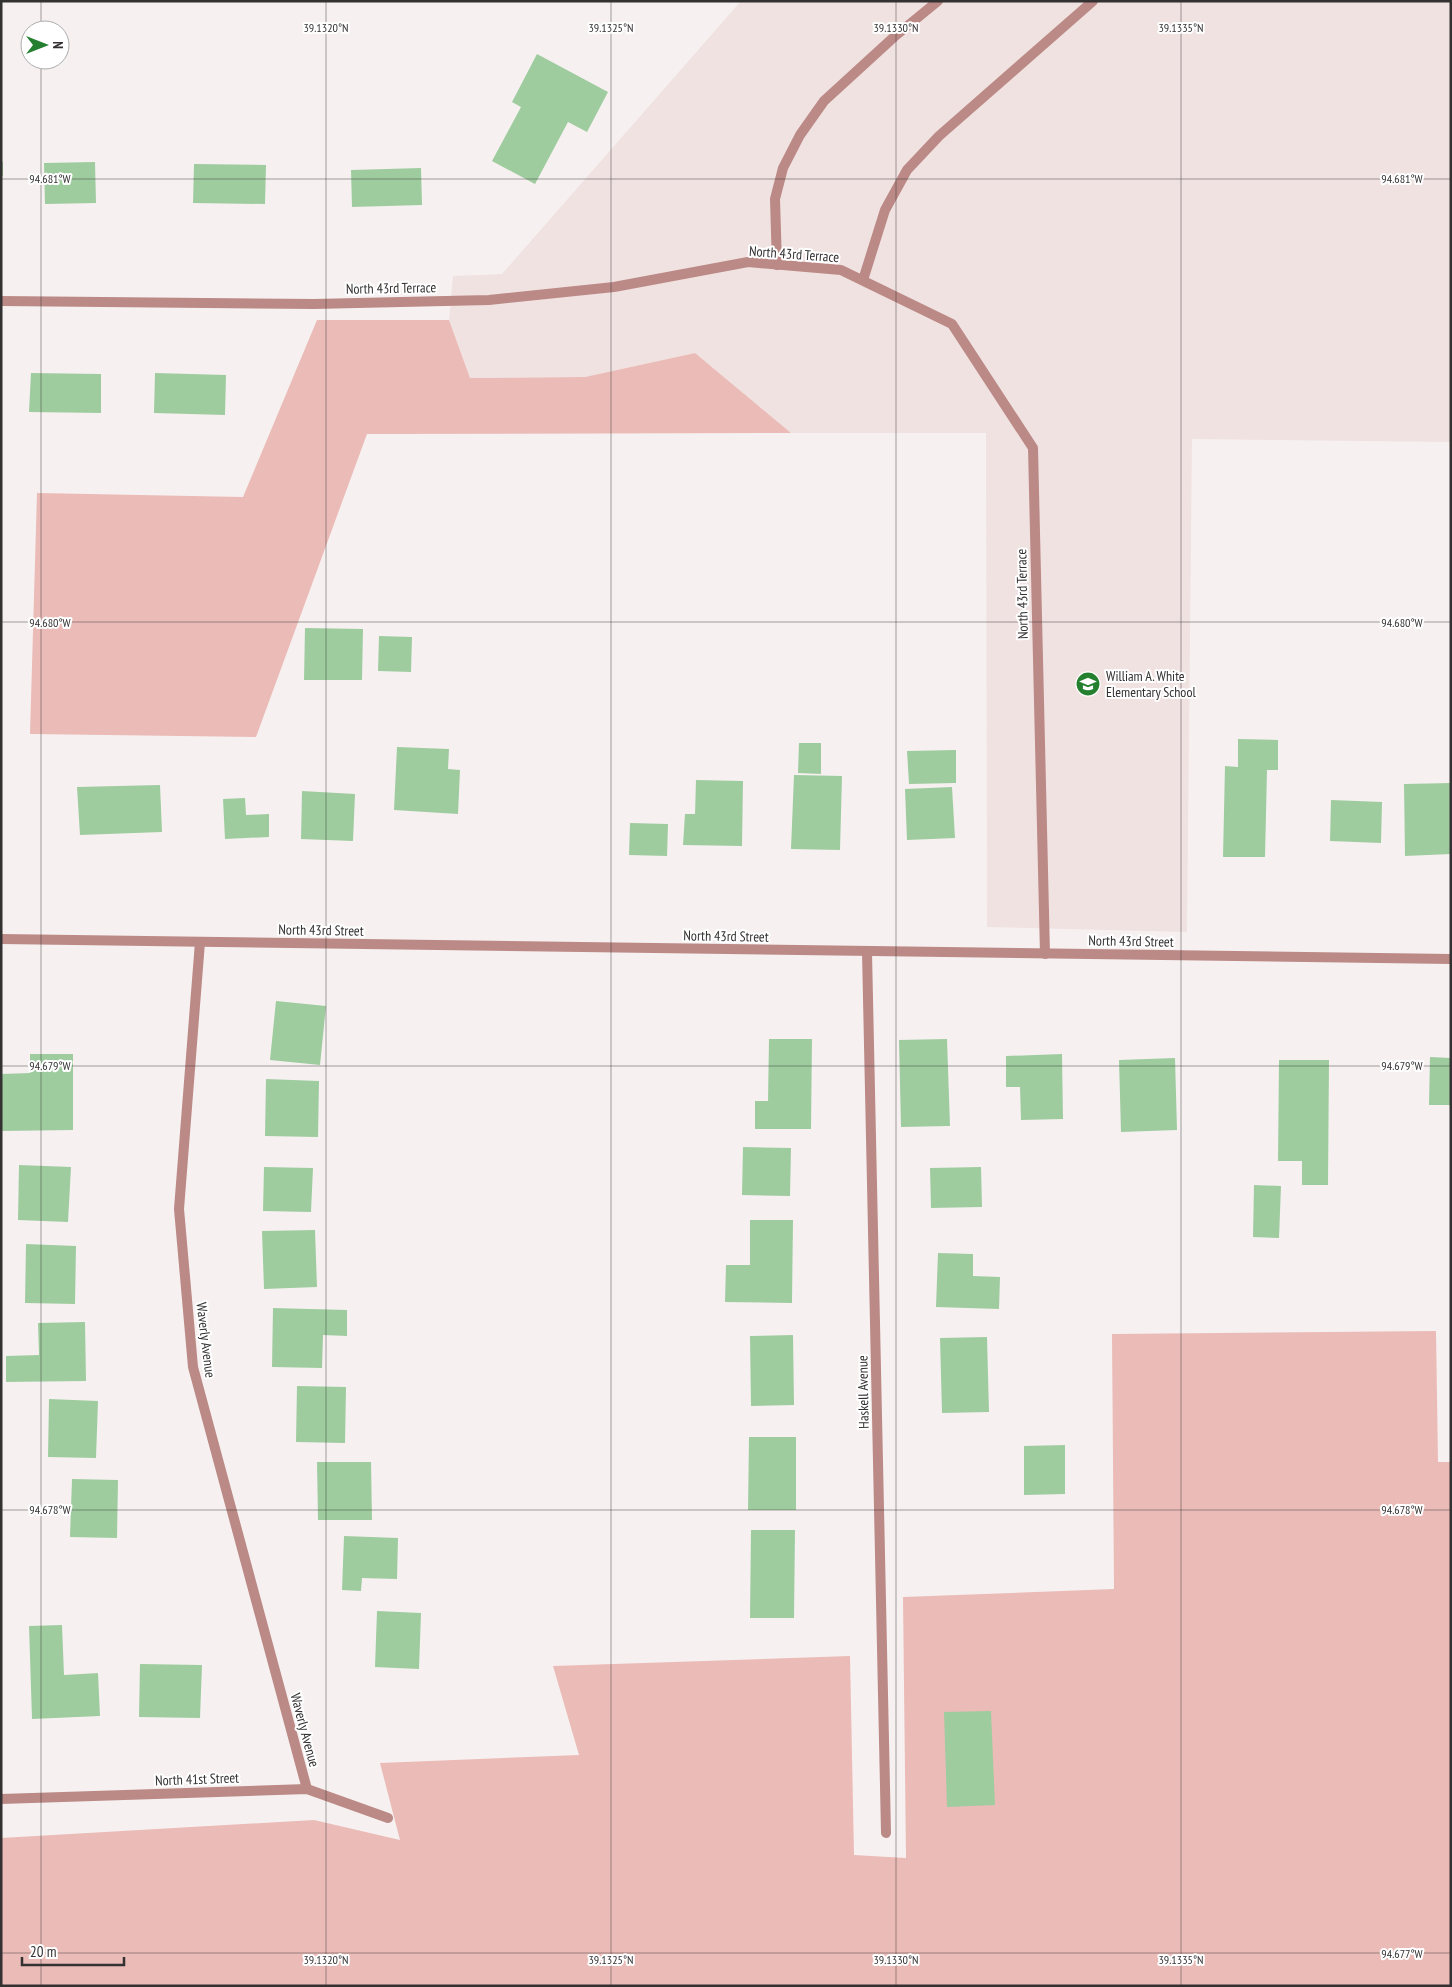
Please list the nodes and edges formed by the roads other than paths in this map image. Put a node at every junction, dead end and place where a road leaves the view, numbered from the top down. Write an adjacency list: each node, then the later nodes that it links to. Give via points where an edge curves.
1 (938, 1): 3 (street, via 824,101 800,135 783,168 775,199)
2 (1093, 1): 4 (street, via 939,136 907,170 885,210)
3 (778, 265): 4 (street, North 43rd Terrace, via 841,270); 5 (street, North 43rd Terrace, via 748,262 614,287 489,300 314,304)
4 (863, 280): 9 (street, North 43rd Terrace, via 952,324 1033,448)
5 (1, 301)
6 (1, 939): 7 (street, North 43rd Street)
7 (200, 942): 8 (street, North 43rd Street); 11 (street, Waverly Avenue, via 179,1209 193,1367)
8 (867, 952): 9 (street, North 43rd Street); 14 (street, Haskell Avenue)
9 (1045, 954): 10 (street, North 43rd Street)
10 (1451, 959)
11 (307, 1789): 12 (street, North 41st Street); 13 (street, North 41st Street)
12 (1, 1798)
13 (388, 1818)
14 (886, 1833)

